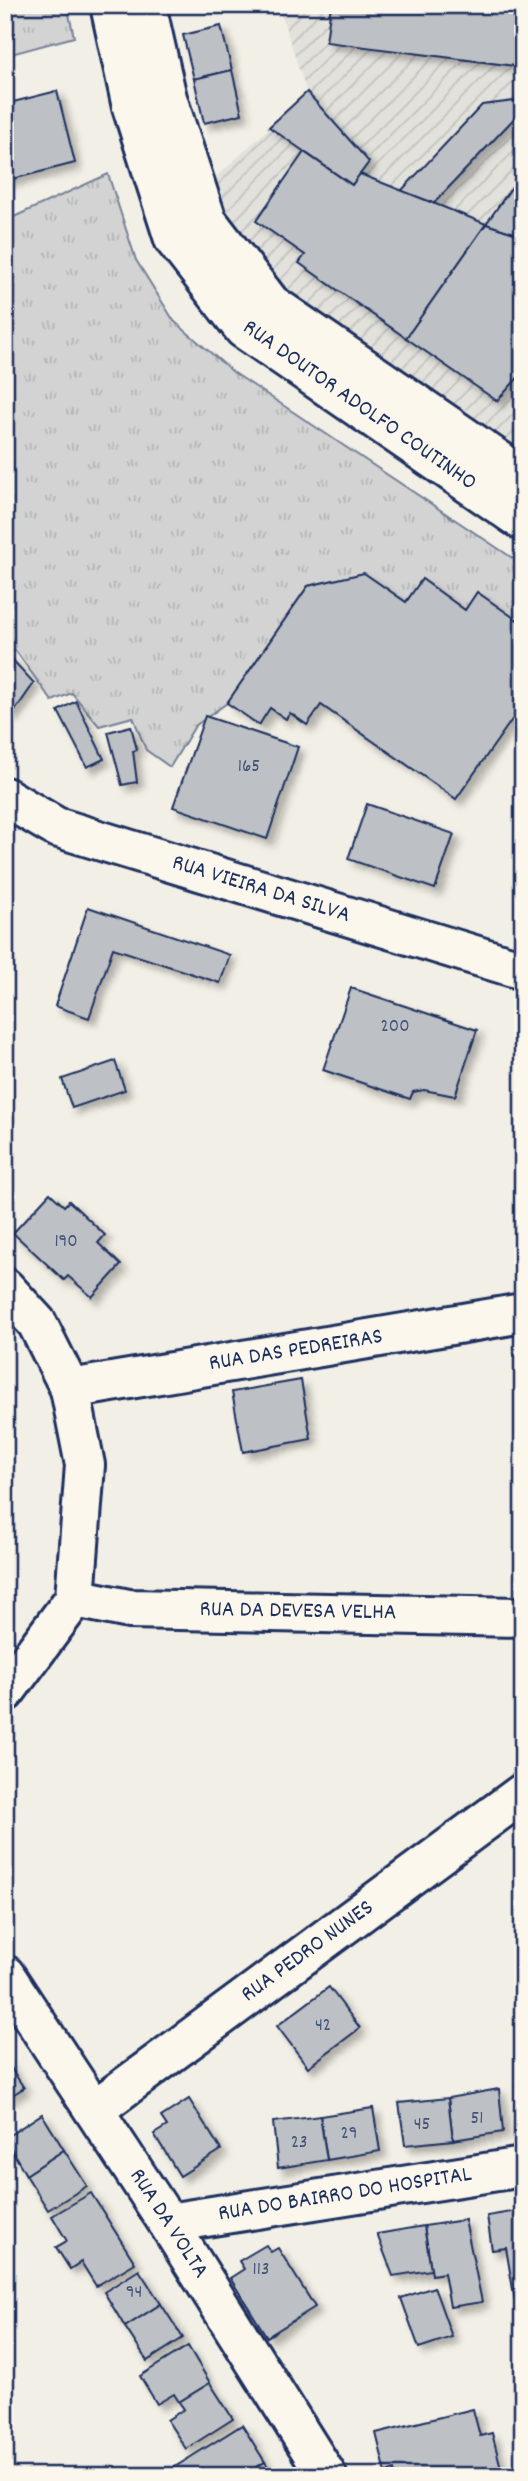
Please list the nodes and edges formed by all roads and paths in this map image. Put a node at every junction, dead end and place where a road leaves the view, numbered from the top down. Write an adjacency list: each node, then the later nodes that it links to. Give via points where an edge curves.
1 (110, 5): 4 (street, RUA DOUTOR ADOLFO COUTINHO, via 132,107 174,239 244,329)
2 (146, 5): 3 (street, RUA DOUTOR ADOLFO COUTINHO, via 167,98 207,221 271,304)
3 (523, 477)
4 (523, 521)
5 (5, 797): 6 (street, RUA VIEIRA DA SILVA, via 56,827)
6 (523, 970)
7 (5, 1288): 9 (street, via 37,1322)
8 (523, 1313): 9 (street, RUA DAS PEDREIRAS)
9 (70, 1389): 10 (street, via 85,1465)
10 (75, 1598): 11 (street, RUA DA DEVESA VELHA, via 129,1609); 12 (street)
11 (523, 1617)
12 (5, 1692)
13 (523, 1793): 15 (street, RUA PEDRO NUNES)
14 (5, 1975): 15 (street, RUA DA VOLTA)
15 (94, 2110): 17 (street, RUA DA VOLTA)
16 (523, 2167): 17 (street, RUA DO BAIRRO DO HOSPITAL)
17 (168, 2223): 18 (street, RUA DA VOLTA)
18 (327, 2476)

